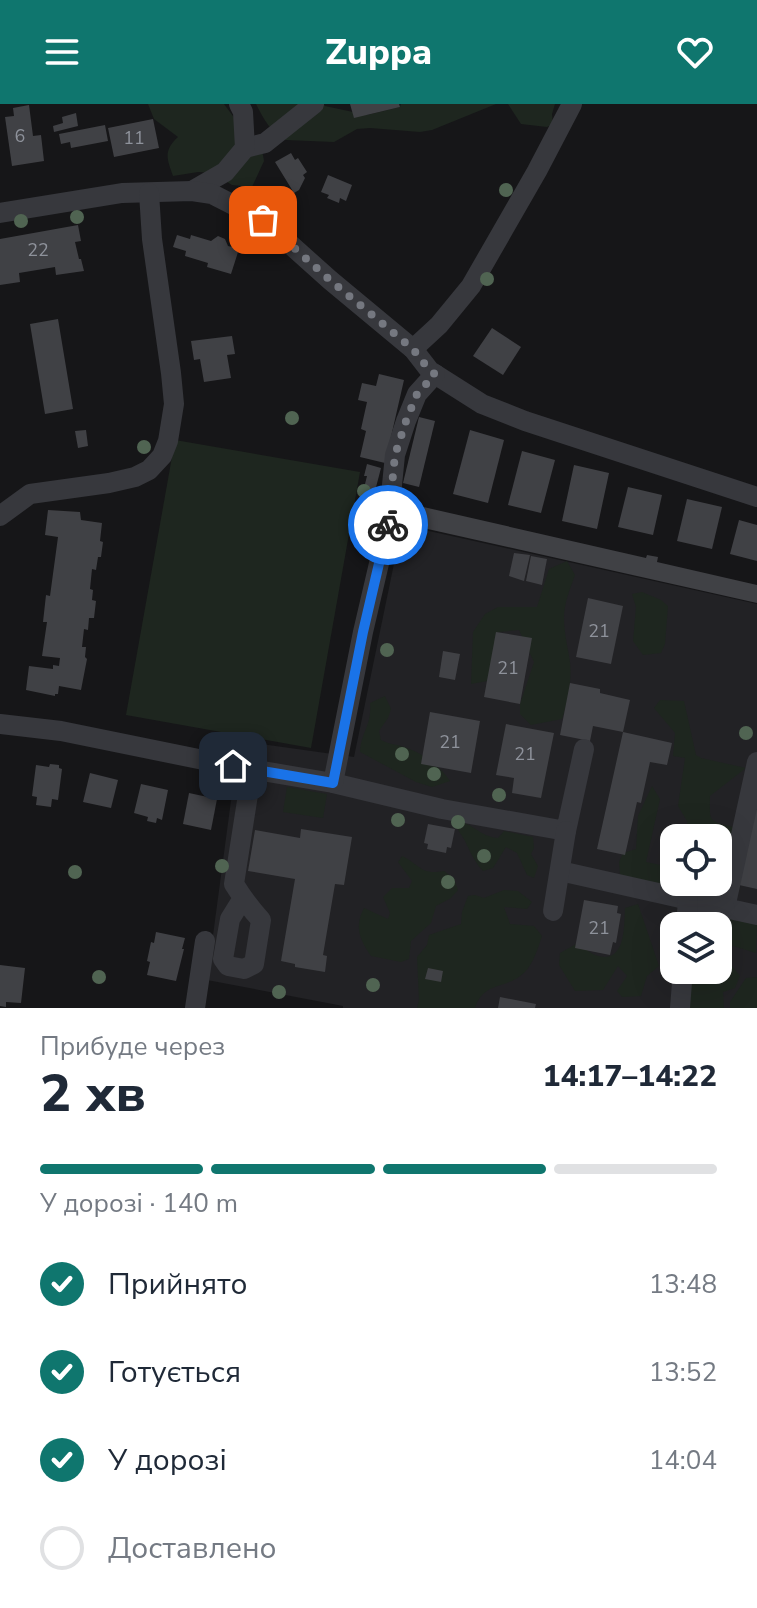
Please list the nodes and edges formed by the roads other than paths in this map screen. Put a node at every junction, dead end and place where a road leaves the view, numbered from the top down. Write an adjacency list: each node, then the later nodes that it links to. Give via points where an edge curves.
1 (239, 104): 4 (street)
2 (314, 104): 4 (street, via 265,143)
3 (572, 104): 8 (street, via 471,286)
4 (245, 148): 5 (street, via 225,172)
5 (192, 191): 6 (street); 8 (street, via 212,194 263,220)
6 (149, 193): 7 (street); 11 (street, via 174,404 162,456 135,477 30,494)
7 (0, 213)
8 (413, 349): 9 (street)
9 (435, 374): 10 (street, via 482,404 525,421); 16 (street, via 417,394 395,455 388,525)
10 (757, 497)
11 (0, 516)
12 (0, 724): 15 (street)
13 (584, 749): 17 (street)
14 (757, 762): 21 (street)
15 (252, 769): 16 (street); 19 (street, via 234,884)
16 (333, 783): 17 (street)
17 (566, 831): 18 (street)
18 (560, 871): 20 (street); 22 (street)
19 (243, 898)
20 (688, 900): 21 (street); 23 (street)
21 (725, 908): 24 (street)
22 (553, 911)
23 (687, 912)
24 (757, 915)
25 (205, 941): 27 (street)
26 (682, 984): 28 (street)
27 (195, 1008)
28 (680, 1008)

